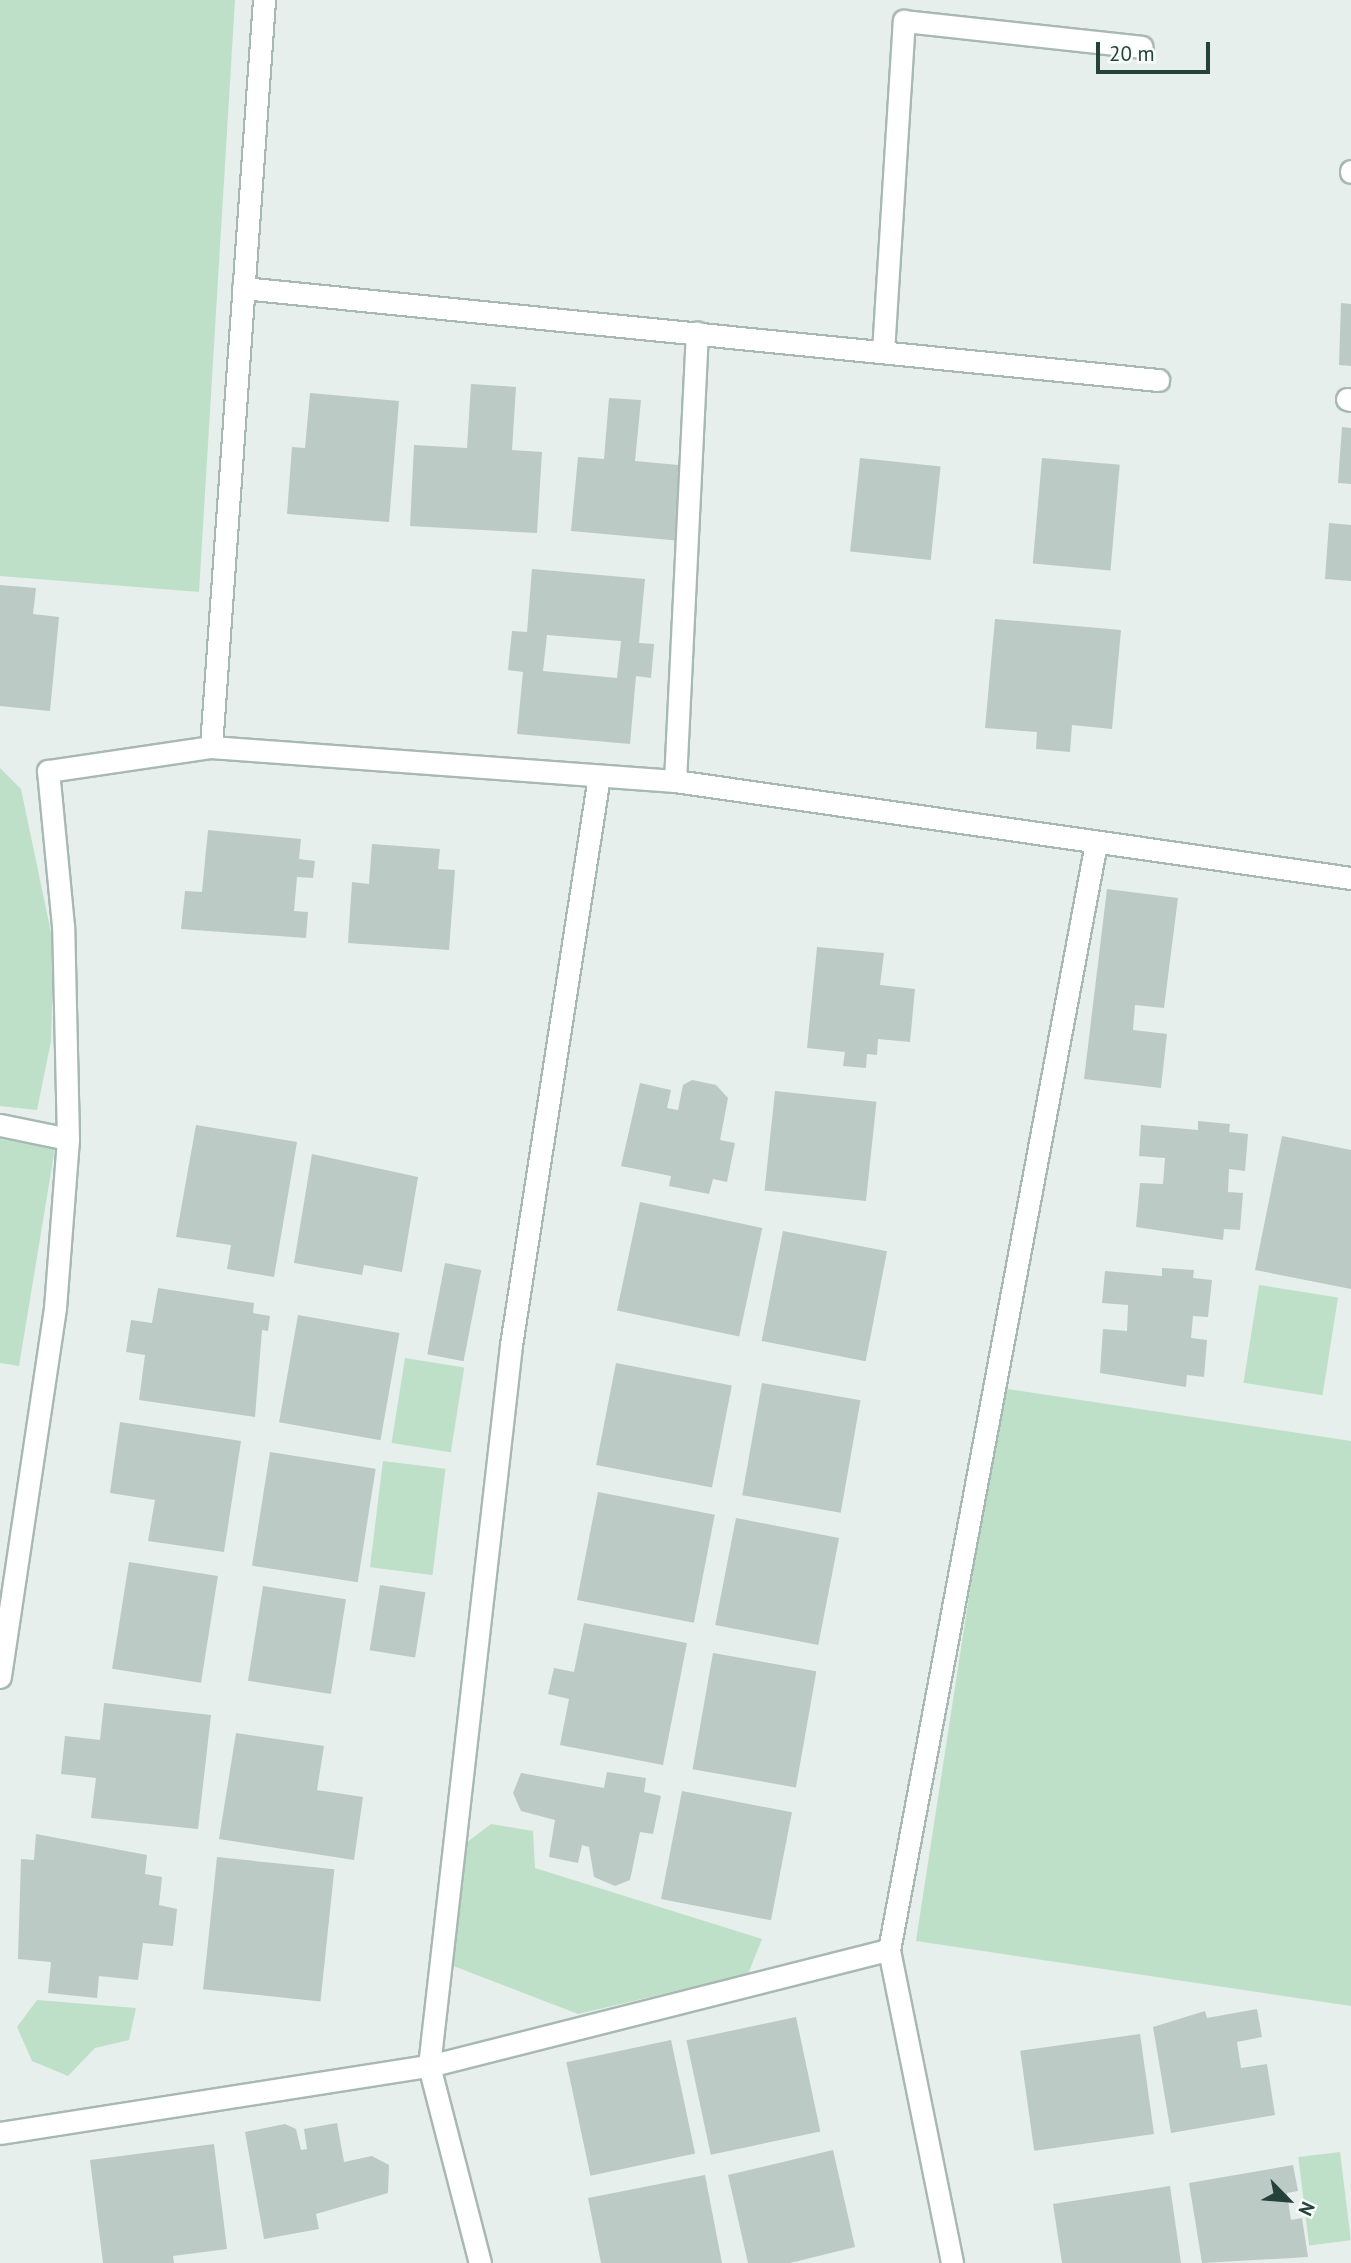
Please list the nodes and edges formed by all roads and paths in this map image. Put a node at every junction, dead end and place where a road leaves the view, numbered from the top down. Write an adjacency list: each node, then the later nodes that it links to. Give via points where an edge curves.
1 (264, 0): 3 (street)
2 (1142, 47): 5 (street, via 904,21)
3 (243, 288): 4 (street); 7 (street)
4 (697, 333): 5 (street); 9 (street)
5 (883, 352): 6 (street)
6 (1158, 380)
7 (211, 747): 8 (street); 13 (street, via 48,771 63,926)
8 (599, 776): 9 (street); 16 (street, via 511,1345)
9 (675, 781): 10 (street)
10 (1096, 844): 11 (street); 15 (street)
11 (1351, 878)
12 (0, 1125): 13 (street)
13 (68, 1139): 14 (street, via 55,1308)
14 (0, 1677)
15 (889, 1950): 16 (street); 19 (street)
16 (429, 2066): 17 (street); 18 (street)
17 (0, 2133)
18 (481, 2263)
19 (952, 2263)

